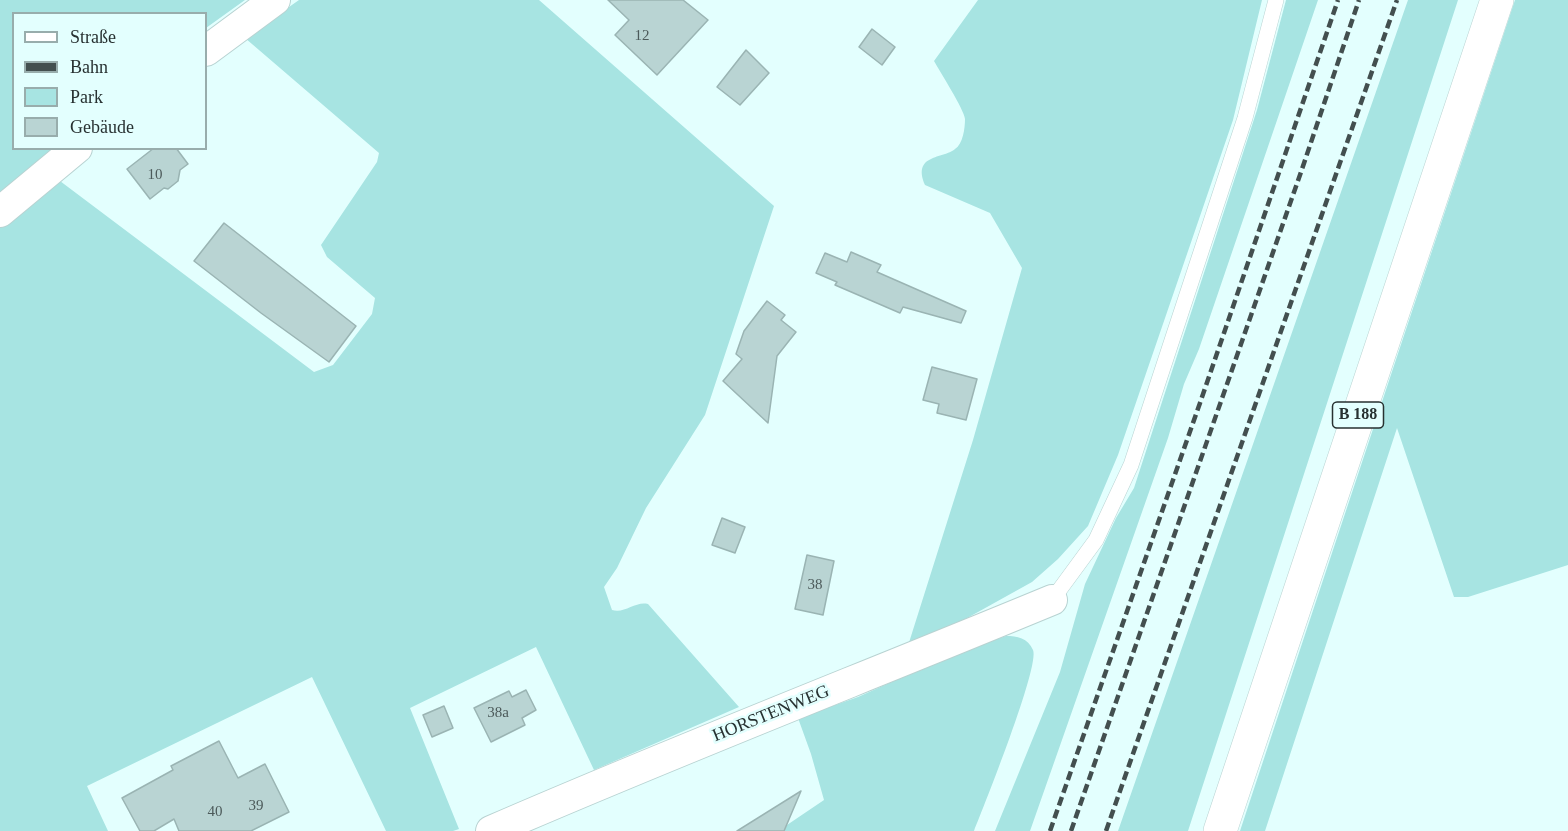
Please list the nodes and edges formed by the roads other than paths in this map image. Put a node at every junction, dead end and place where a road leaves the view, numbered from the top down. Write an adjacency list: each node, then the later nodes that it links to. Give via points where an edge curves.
1 (275, 0): 4 (street)
2 (1276, 0): 7 (lane, via 1245,118 1131,465 1096,540)
3 (1497, 0): 9 (main road, B 188)
4 (207, 50)
5 (75, 150): 6 (street)
6 (0, 212)
7 (1052, 600): 8 (street, HORSTENWEG)
8 (491, 831)
9 (1220, 831)

